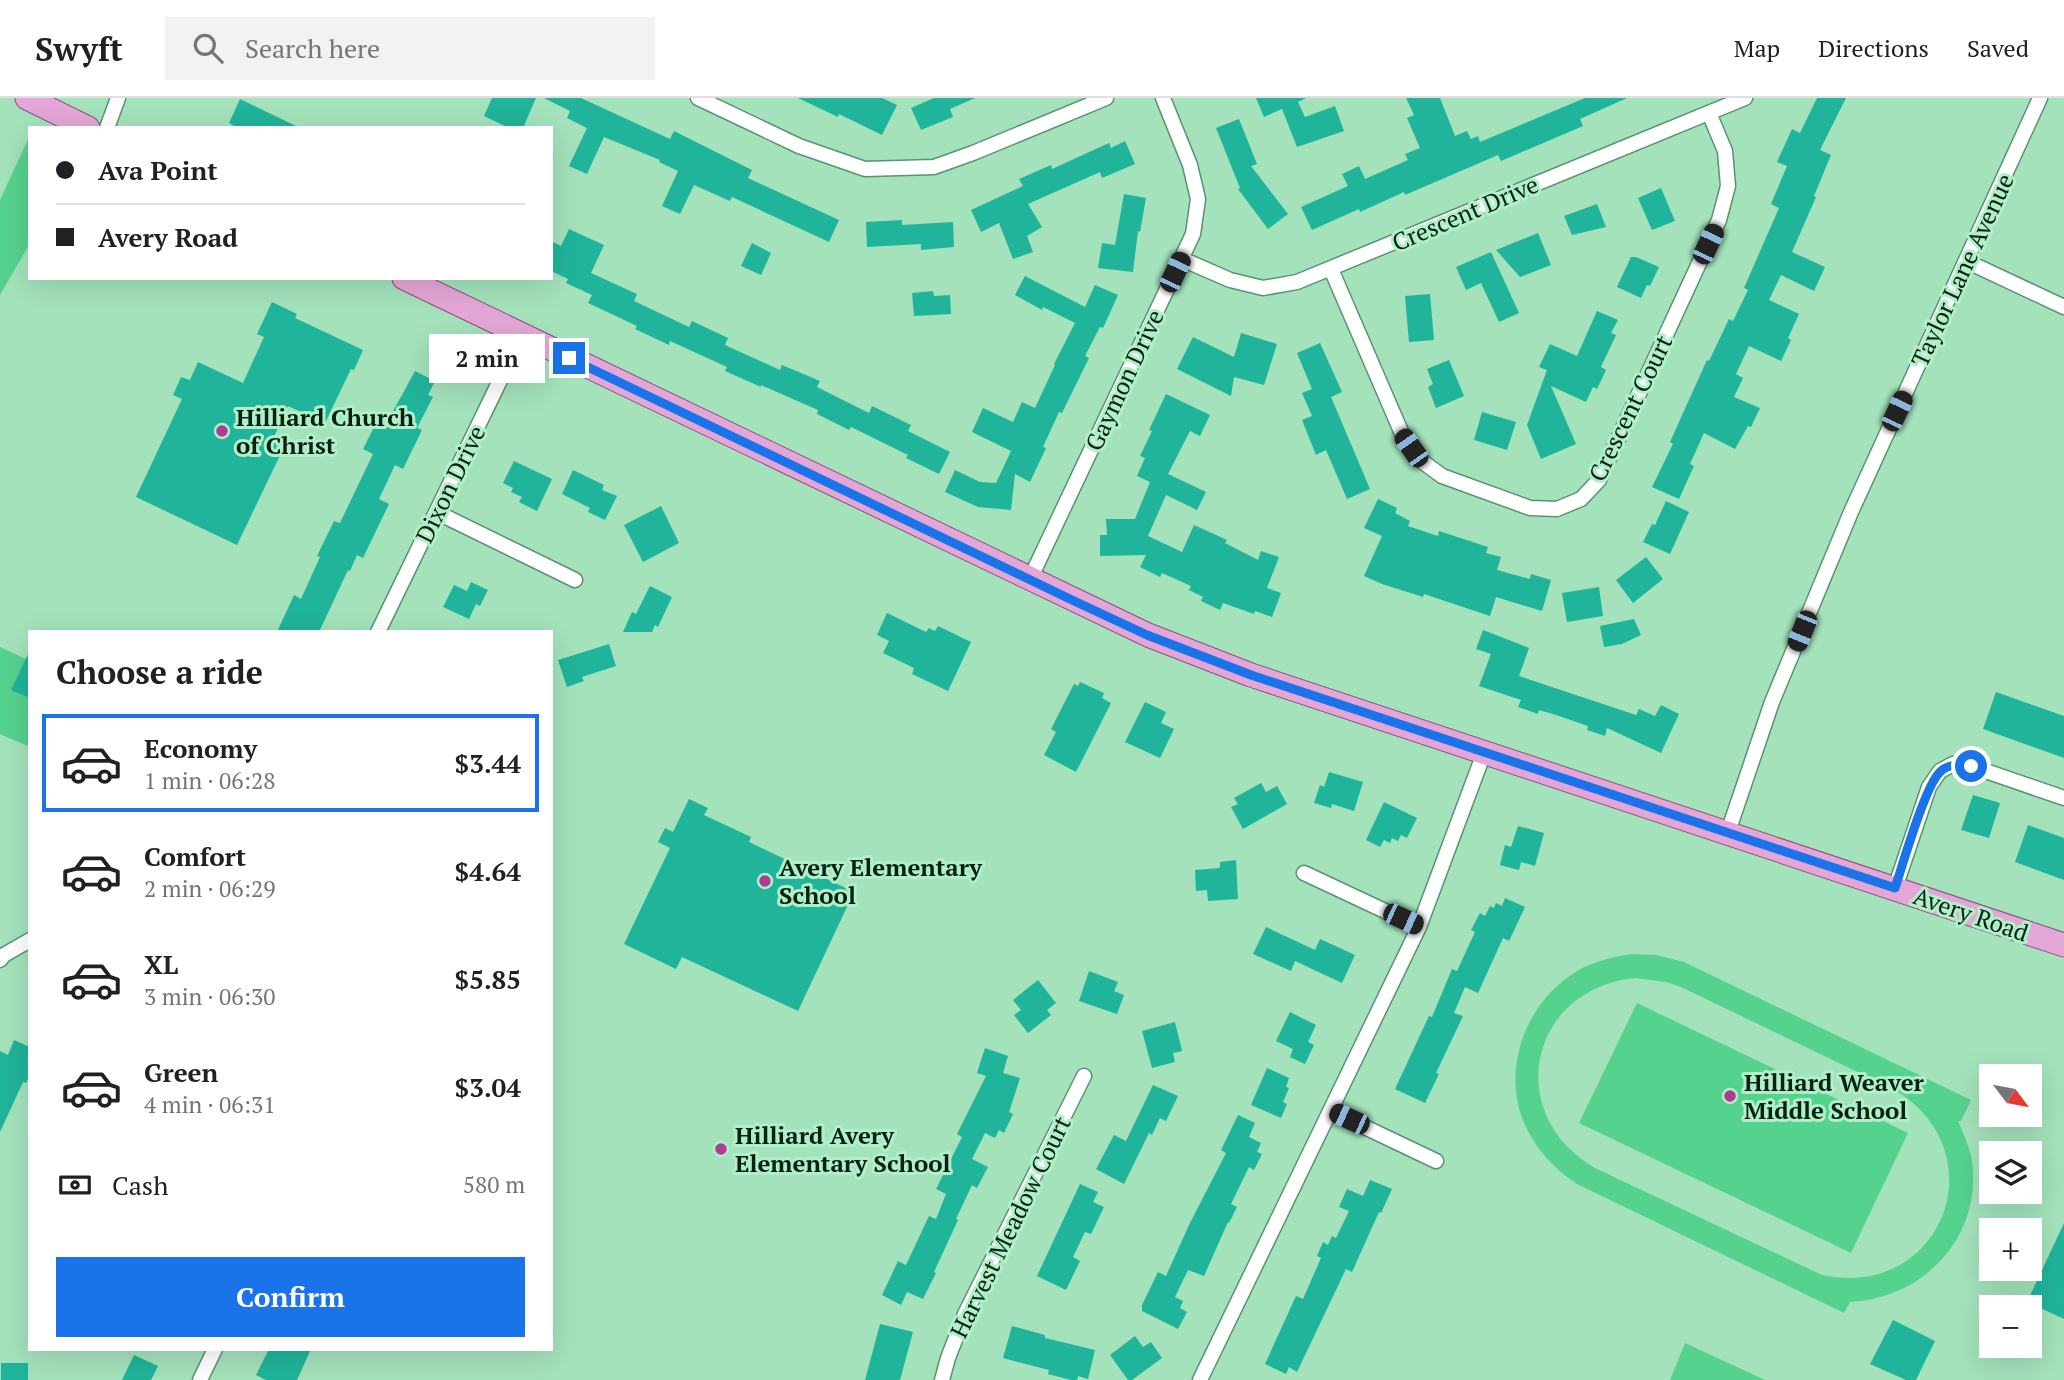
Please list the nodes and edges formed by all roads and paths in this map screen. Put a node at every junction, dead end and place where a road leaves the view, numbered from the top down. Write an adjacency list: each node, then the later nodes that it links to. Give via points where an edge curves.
1 (27, 98): 9 (main road)
2 (118, 98): 10 (street)
3 (698, 98): 4 (street, via 799,146 865,169 934,167)
4 (1106, 98)
5 (1163, 98): 11 (street, Gaymon Drive, via 1190,165 1198,199 1193,234)
6 (1745, 98): 8 (street, Crescent Drive)
7 (2040, 98): 12 (street, Taylor Lane Avenue)
8 (1709, 113): 13 (street, Crescent Drive); 13 (street, Crescent Court, via 1725,150 1728,186 1719,220 1599,480 1581,499 1557,509 1530,508 1442,477 1419,460 1403,436)
9 (84, 126)
10 (108, 126)
11 (1182, 259): 13 (street, Crescent Drive, via 1230,280 1263,288); 18 (street, Gaymon Drive)
12 (1966, 261): 15 (street); 23 (street, Taylor Lane Avenue, via 1851,512 1773,702)
13 (1331, 269)
14 (408, 280): 16 (main road, Avery Road)
15 (2064, 307)
16 (522, 335): 17 (street, Dixon Drive); 18 (main road, Avery Road)
17 (436, 512): 19 (street); 20 (street, Dixon Drive)
18 (1030, 579): 21 (main road, Avery Road, via 1206,659)
19 (575, 580)
20 (379, 630)
21 (1484, 753): 23 (main road, Avery Road); 26 (street)
22 (2064, 798): 25 (street, via 1953,764 1940,771 1929,787)
23 (1728, 832): 25 (main road, Avery Road)
24 (1304, 873): 26 (street)
25 (1895, 888): 28 (main road, Avery Road)
26 (1419, 927): 31 (street)
27 (28, 941): 29 (street)
28 (2064, 945)
29 (0, 960)
30 (1084, 1076): 35 (street, Harvest Meadow Court, via 965,1314)
31 (1331, 1111): 32 (street); 36 (street)
32 (1436, 1161)
33 (214, 1351): 34 (street)
34 (200, 1380)
35 (942, 1380)
36 (1200, 1380)

